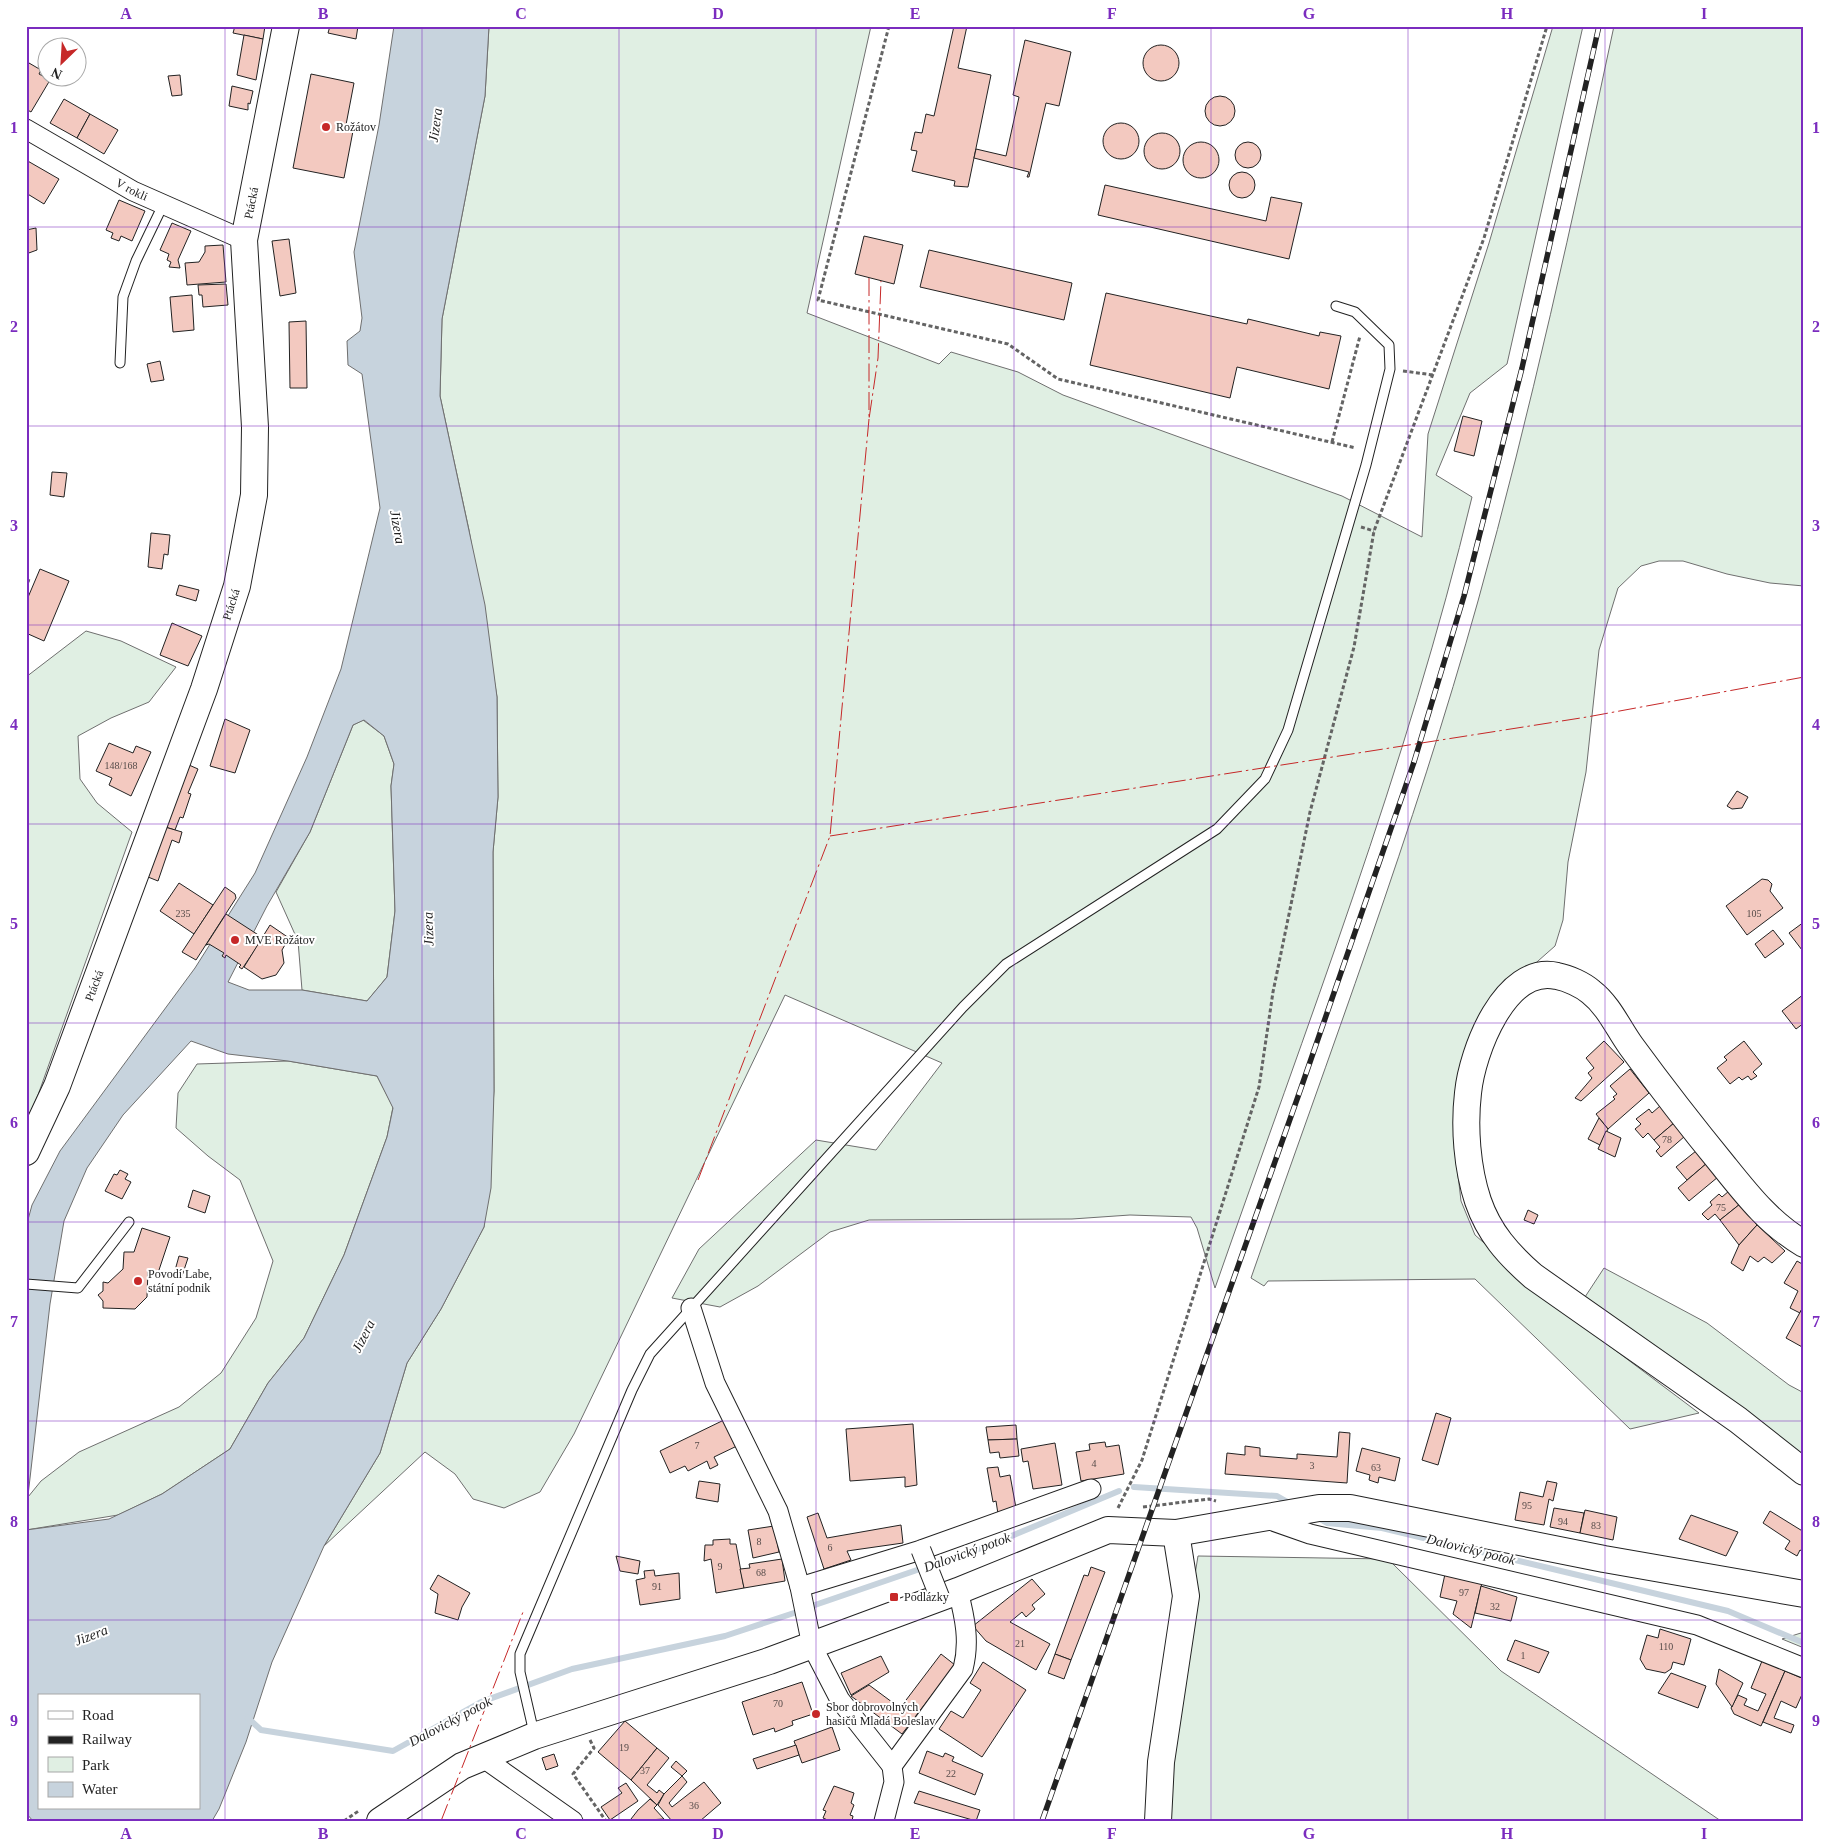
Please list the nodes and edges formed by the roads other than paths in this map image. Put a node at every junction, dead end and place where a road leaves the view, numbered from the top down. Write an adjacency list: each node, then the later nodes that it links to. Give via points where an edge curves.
1 (286, 26): 4 (main road, Ptácká)
2 (26, 129): 3 (street, V rokli)
3 (163, 205): 4 (street, V rokli); 6 (lane, via 123,297)
4 (244, 240): 7 (main road, Ptácká, via 255,427 254,495 237,586 204,690 57,1086)
5 (1336, 306): 11 (lane, via 1355,312 1389,345 1390,369 1288,730 1265,779 1218,829 1006,964 963,1007)
6 (120, 363)
7 (26, 1152)
8 (129, 1222): 10 (lane, via 78,1288)
9 (1804, 1244): 12 (main road, via 1788,1235 1762,1212 1689,1123 1621,1032 1608,1009 1591,991 1557,976 1536,976 1506,997 1488,1028 1473,1066 1468,1092 1471,1172 1478,1201 1495,1237 1533,1276 1738,1420)
10 (26, 1284)
11 (691, 1308): 17 (street, via 715,1383 778,1511); 22 (lane, via 650,1354 632,1390 520,1654 520,1672)
12 (1804, 1472)
13 (1091, 1488): 16 (street)
14 (1276, 1517): 15 (main road); 19 (main road, via 1319,1508 1350,1508 1604,1559); 21 (street, via 1310,1534 1697,1625)
15 (1176, 1533): 18 (main road, via 1108,1530); 28 (main road, via 1186,1596 1161,1762)
16 (921, 1550): 17 (street); 18 (street, bridge)
17 (800, 1587): 20 (street)
18 (949, 1594): 20 (main road); 24 (street, via 967,1628 962,1669)
19 (1804, 1594)
20 (812, 1646): 22 (main road); 24 (street, via 840,1700)
21 (1804, 1668)
22 (534, 1736): 23 (main road)
23 (482, 1757): 25 (main road, via 462,1766); 26 (street)
24 (892, 1766): 27 (street, via 894,1782)
25 (380, 1821)
26 (573, 1821)
27 (884, 1821)
28 (1158, 1821)

